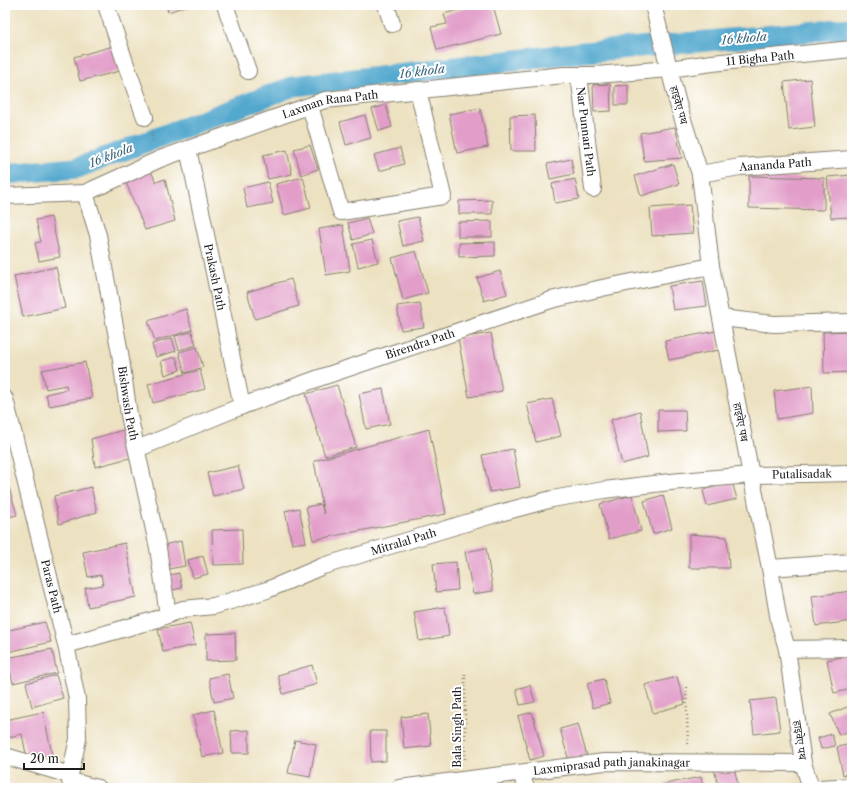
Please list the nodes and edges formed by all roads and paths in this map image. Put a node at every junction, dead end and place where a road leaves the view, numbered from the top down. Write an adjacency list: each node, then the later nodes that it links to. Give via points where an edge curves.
1 (106, 5): 12 (street)
2 (225, 5): 8 (street)
3 (386, 5): 5 (street)
4 (652, 5): 7 (street, हाइवेए पथ)
5 (392, 24)
6 (852, 50): 7 (street, 11 Bigha Path, via 712,63)
7 (667, 63): 9 (street, Laxman Rana Path, via 596,75); 16 (street, हाइवेए पथ)
8 (248, 71)
9 (580, 75): 10 (street, Laxman Rana Path); 17 (street, Nar Punnari Path)
10 (418, 90): 11 (street, Laxman Rana Path, via 325,100); 11 (street, via 443,196 341,212)
11 (310, 106): 14 (street, Laxman Rana Path)
12 (147, 121): 13 (path)
13 (156, 147)
14 (188, 149): 18 (street, Laxman Rana Path); 24 (street, Prakash Path)
15 (852, 159): 16 (street, Aananda Path, via 740,167)
16 (700, 174): 20 (street, हाइवेए पथ)
17 (593, 189)
18 (85, 193): 19 (street, Laxman Rana Path); 25 (street, Bishwash Path, via 98,235)
19 (5, 196)
20 (711, 266): 21 (street, हाइवेए पथ); 24 (street, Birendra Path, via 551,300)
21 (721, 318): 22 (street, via 774,324); 27 (street, हाइवेए पथ)
22 (852, 322)
23 (5, 399): 31 (street, Paras Path)
24 (242, 406): 25 (street, Birendra Path)
25 (137, 449): 30 (street, Bishwash Path, via 158,548)
26 (852, 473): 27 (street, Putalisadak)
27 (751, 475): 29 (street, हाइवेए पथ); 30 (street, Mitralal Path, via 670,482 552,499 323,566 267,590 214,606 183,609)
28 (852, 562): 29 (street)
29 (770, 568): 32 (street, हाइवेए पथ, via 778,621)
30 (168, 615): 31 (street, Mitralal Path)
31 (66, 646): 41 (street, Paras Path, via 77,699 78,739)
32 (787, 648): 33 (street); 38 (street, हाइवेए पथ)
33 (852, 648)
34 (465, 674): 40 (path, Bala Singh Path)
35 (686, 687): 37 (path)
36 (5, 756): 41 (street)
37 (688, 763): 38 (street, Laxmiprasad path janakinagar); 39 (street, Laxmiprasad path janakinagar, via 604,762)
38 (803, 763): 46 (street, हाइवेए पथ)
39 (521, 773): 40 (street, Laxmiprasad path janakinagar); 45 (street)
40 (466, 780): 44 (street, Laxmiprasad path janakinagar)
41 (70, 781): 43 (street)
42 (852, 786): 47 (street)
43 (98, 788)
44 (398, 788)
45 (526, 788)
46 (811, 788)
47 (820, 788)

